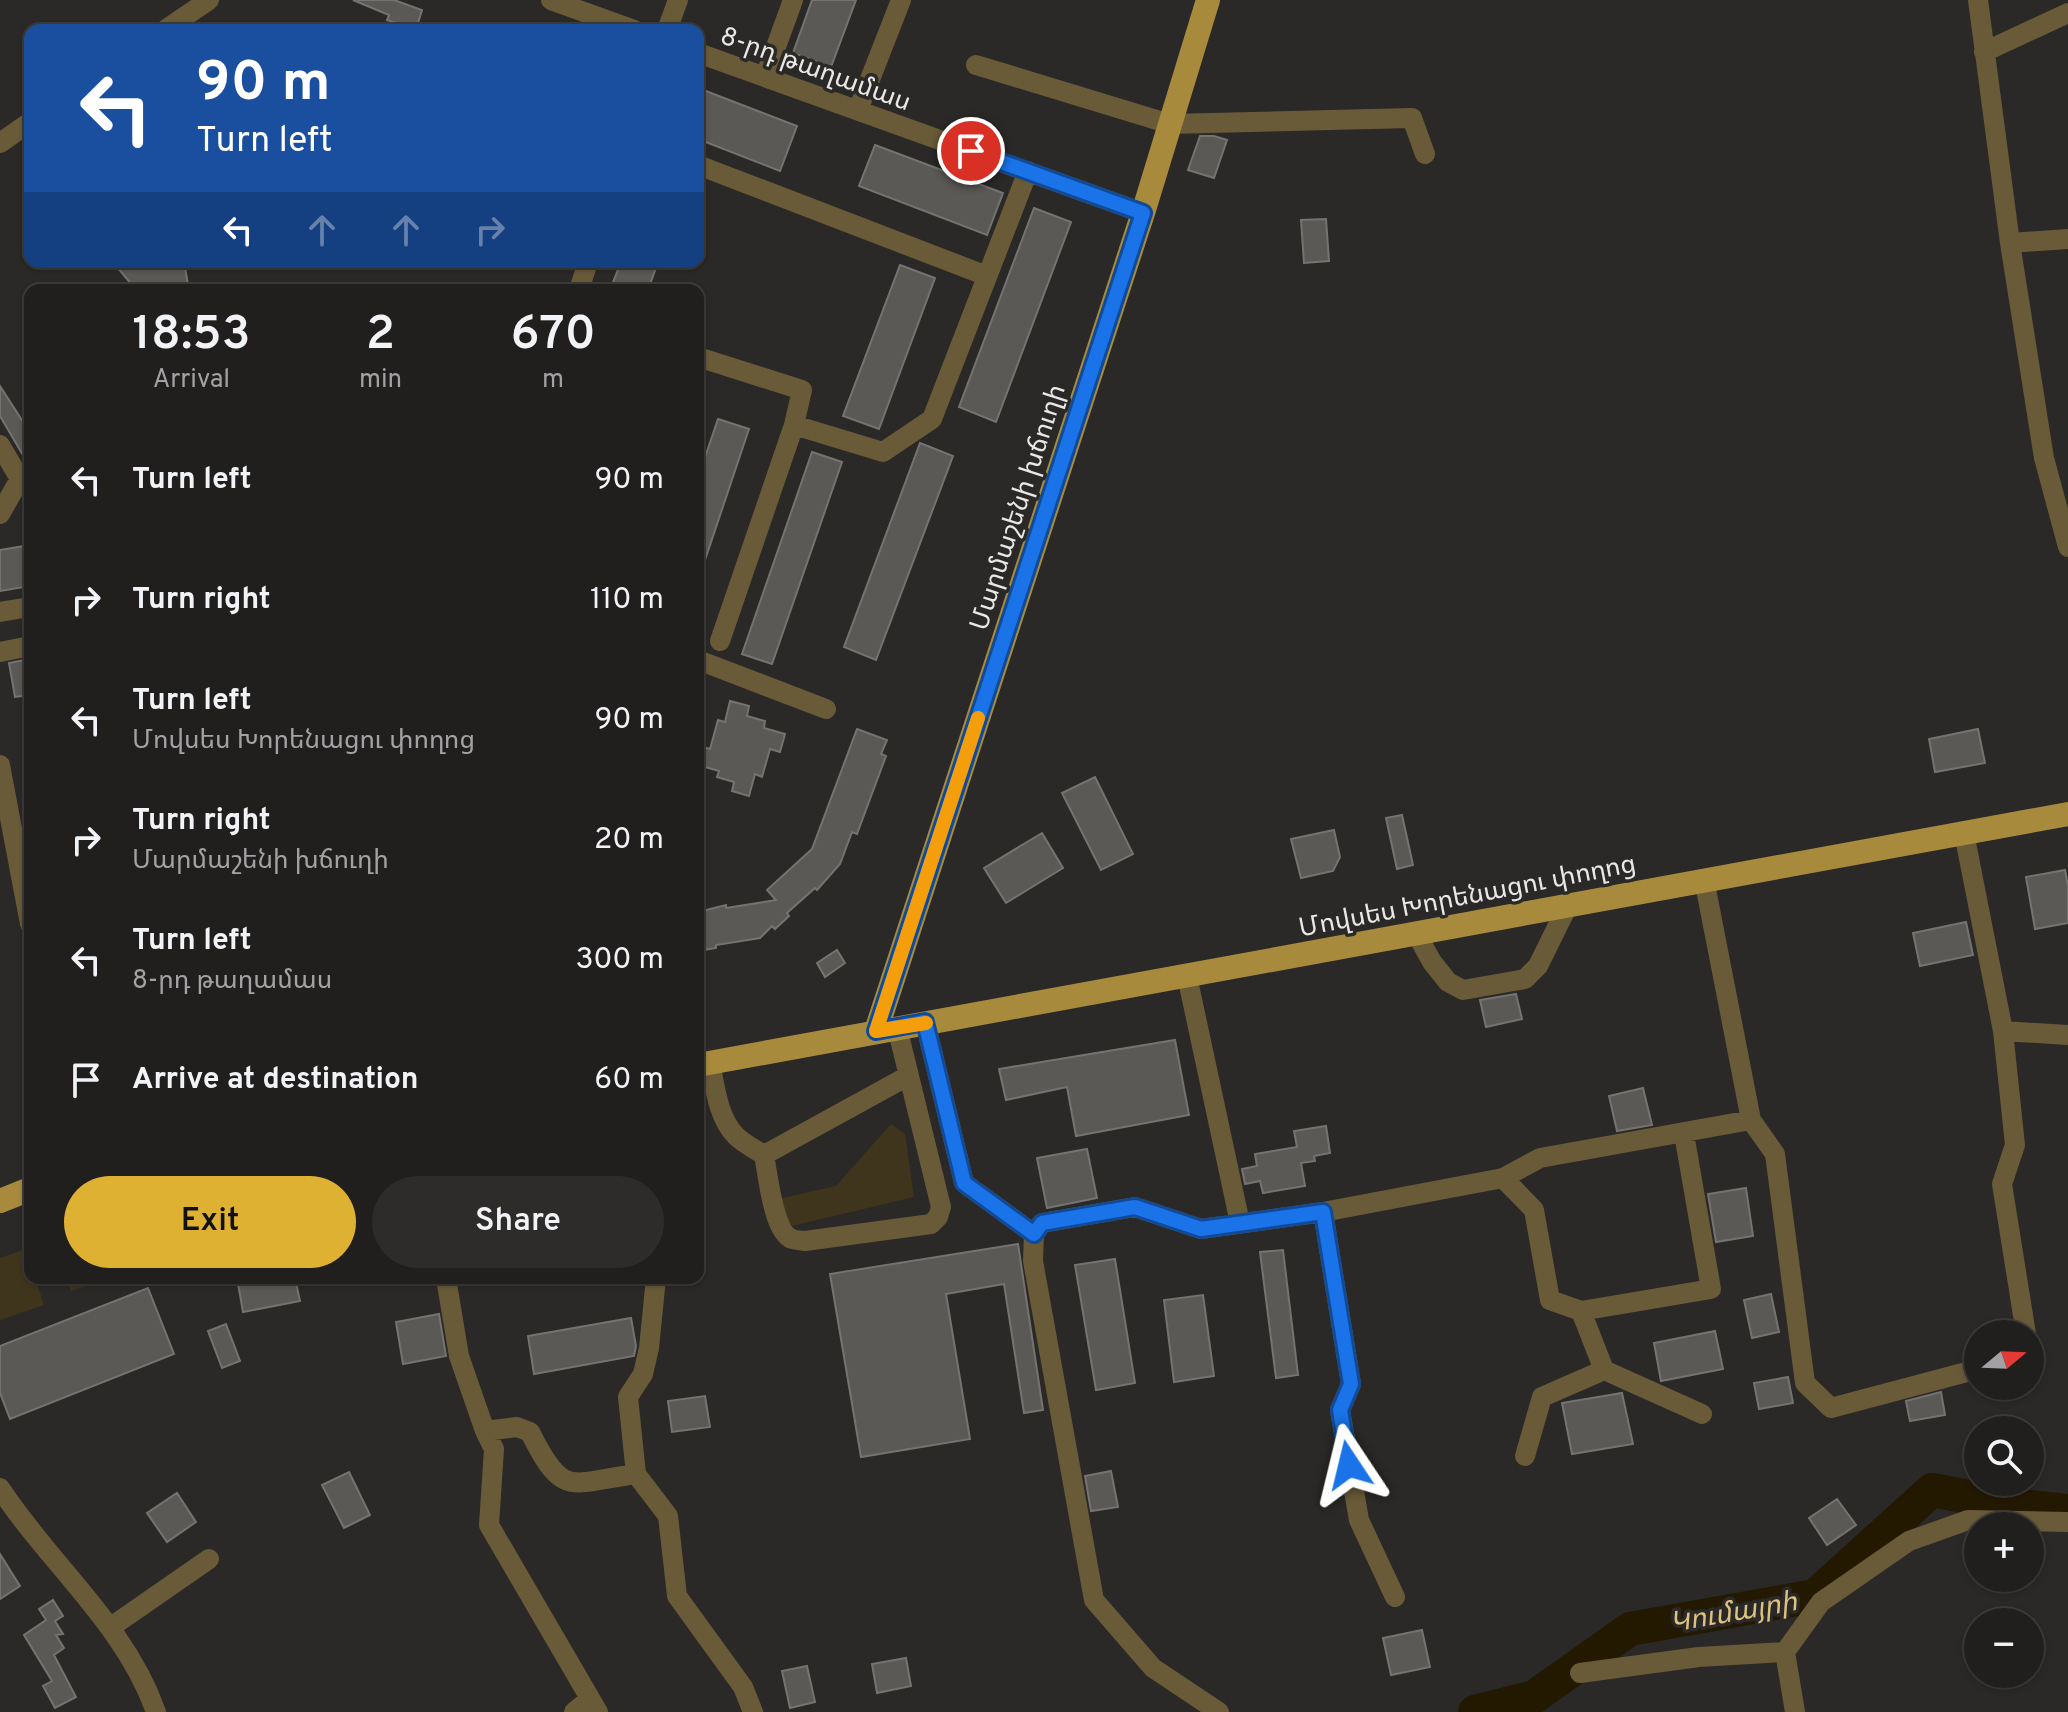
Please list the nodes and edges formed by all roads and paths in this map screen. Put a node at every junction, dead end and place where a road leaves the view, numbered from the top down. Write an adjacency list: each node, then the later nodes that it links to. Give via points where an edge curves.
1 (209, 0): 9 (street)
2 (551, 0): 10 (street)
3 (678, 0): 11 (street)
4 (793, 0): 15 (street)
5 (901, 0): 16 (street)
6 (1208, 0): 17 (main road, Մարմաշենի խճուղի)
7 (1978, 0): 12 (street)
8 (2068, 13): 12 (street)
9 (174, 24)
10 (617, 24)
11 (669, 24)
12 (1984, 52): 25 (street)
13 (704, 55): 15 (street, 8-րդ թաղամաս)
14 (976, 65): 17 (street)
15 (765, 77): 16 (street, 8-րդ թաղամաս)
16 (858, 110): 22 (street, 8-րդ թաղամաս)
17 (1170, 124): 20 (street, via 1412,118); 23 (main road, Մարմաշենի խճուղի)
18 (24, 126): 19 (street)
19 (0, 143)
20 (1425, 154)
21 (704, 167): 26 (street)
22 (1028, 171): 23 (street, 8-րդ թաղամաս); 26 (street)
23 (1143, 213): 48 (main road, Մարմաշենի խճուղի)
24 (2068, 239): 25 (street)
25 (2010, 243): 31 (street, via 2044,458)
26 (987, 276): 28 (street, via 932,419 883,452)
27 (704, 359): 28 (street, via 802,390)
28 (794, 425): 34 (street)
29 (0, 445): 30 (street, via 20,479)
30 (0, 514)
31 (2068, 547)
32 (24, 608): 33 (street)
33 (0, 612)
34 (720, 641)
35 (24, 647): 36 (street)
36 (0, 652)
37 (704, 662): 38 (street)
38 (826, 709)
39 (0, 765): 43 (street)
40 (2068, 814): 41 (main road, Մովսես Խորենացու փողոց)
41 (1964, 833): 42 (main road, Մովսես Խորենացու փողոց); 49 (street)
42 (1704, 879): 44 (main road, Մովսես Խորենացու փողոց); 53 (street)
43 (24, 892)
44 (1568, 905): 45 (main road, Մովսես Խորենացու փողոց); 45 (street, via 1538,966 1525,979 1463,990 1448,982)
45 (1416, 933): 46 (main road, Մովսես Խորենացու փողոց)
46 (1187, 976): 47 (main road, Մովսես Խորենացու փողոց); 60 (street)
47 (925, 1022): 48 (main road, Մովսես Խորենացու փողոց); 61 (street, via 964,1183)
48 (886, 1029): 51 (main road, Մովսես Խորենացու փողոց); 52 (street)
49 (2003, 1031): 50 (street); 65 (street, via 2015,1145 2002,1184)
50 (2068, 1035)
51 (704, 1064): 55 (street, via 726,1123)
52 (908, 1076): 55 (street); 55 (street, via 941,1207 931,1224 793,1239 777,1222)
53 (1751, 1120): 54 (street); 67 (street, via 1775,1154 1805,1383 1831,1408)
54 (1684, 1134): 56 (street, via 1540,1158); 64 (street, via 1711,1289)
55 (764, 1155)
56 (1503, 1178): 59 (street); 64 (street, via 1534,1210 1550,1300)
57 (24, 1191): 58 (main road)
58 (0, 1201)
59 (1323, 1212): 60 (street); 75 (street, via 1351,1384 1340,1410 1359,1520)
60 (1240, 1223): 61 (street, via 1201,1229 1135,1207 1042,1223)
61 (1034, 1234): 83 (street, via 1033,1261 1094,1600 1153,1668)
62 (447, 1284): 69 (street, via 459,1356)
63 (655, 1284): 71 (street, via 643,1374 628,1397)
64 (1581, 1311): 66 (street)
65 (2024, 1320)
66 (1604, 1370): 68 (street); 70 (street, via 1542,1397)
67 (1964, 1373)
68 (1702, 1414)
69 (485, 1431): 71 (street, via 517,1427 530,1432 546,1465 558,1478 573,1483); 80 (street, via 494,1449 489,1525)
70 (1525, 1456)
71 (636, 1474): 79 (street, via 668,1516 677,1596)
72 (0, 1488): 76 (street)
73 (2068, 1522): 77 (street, via 1968,1520 1909,1541 1821,1602)
74 (209, 1559): 76 (street)
75 (1395, 1597)
76 (111, 1627): 81 (street, via 136,1665)
77 (1785, 1652): 78 (street); 84 (street)
78 (1580, 1673)
79 (751, 1706): 82 (street)
80 (587, 1708)
81 (156, 1712)
82 (768, 1712)
83 (1219, 1712)
84 (1795, 1712)

